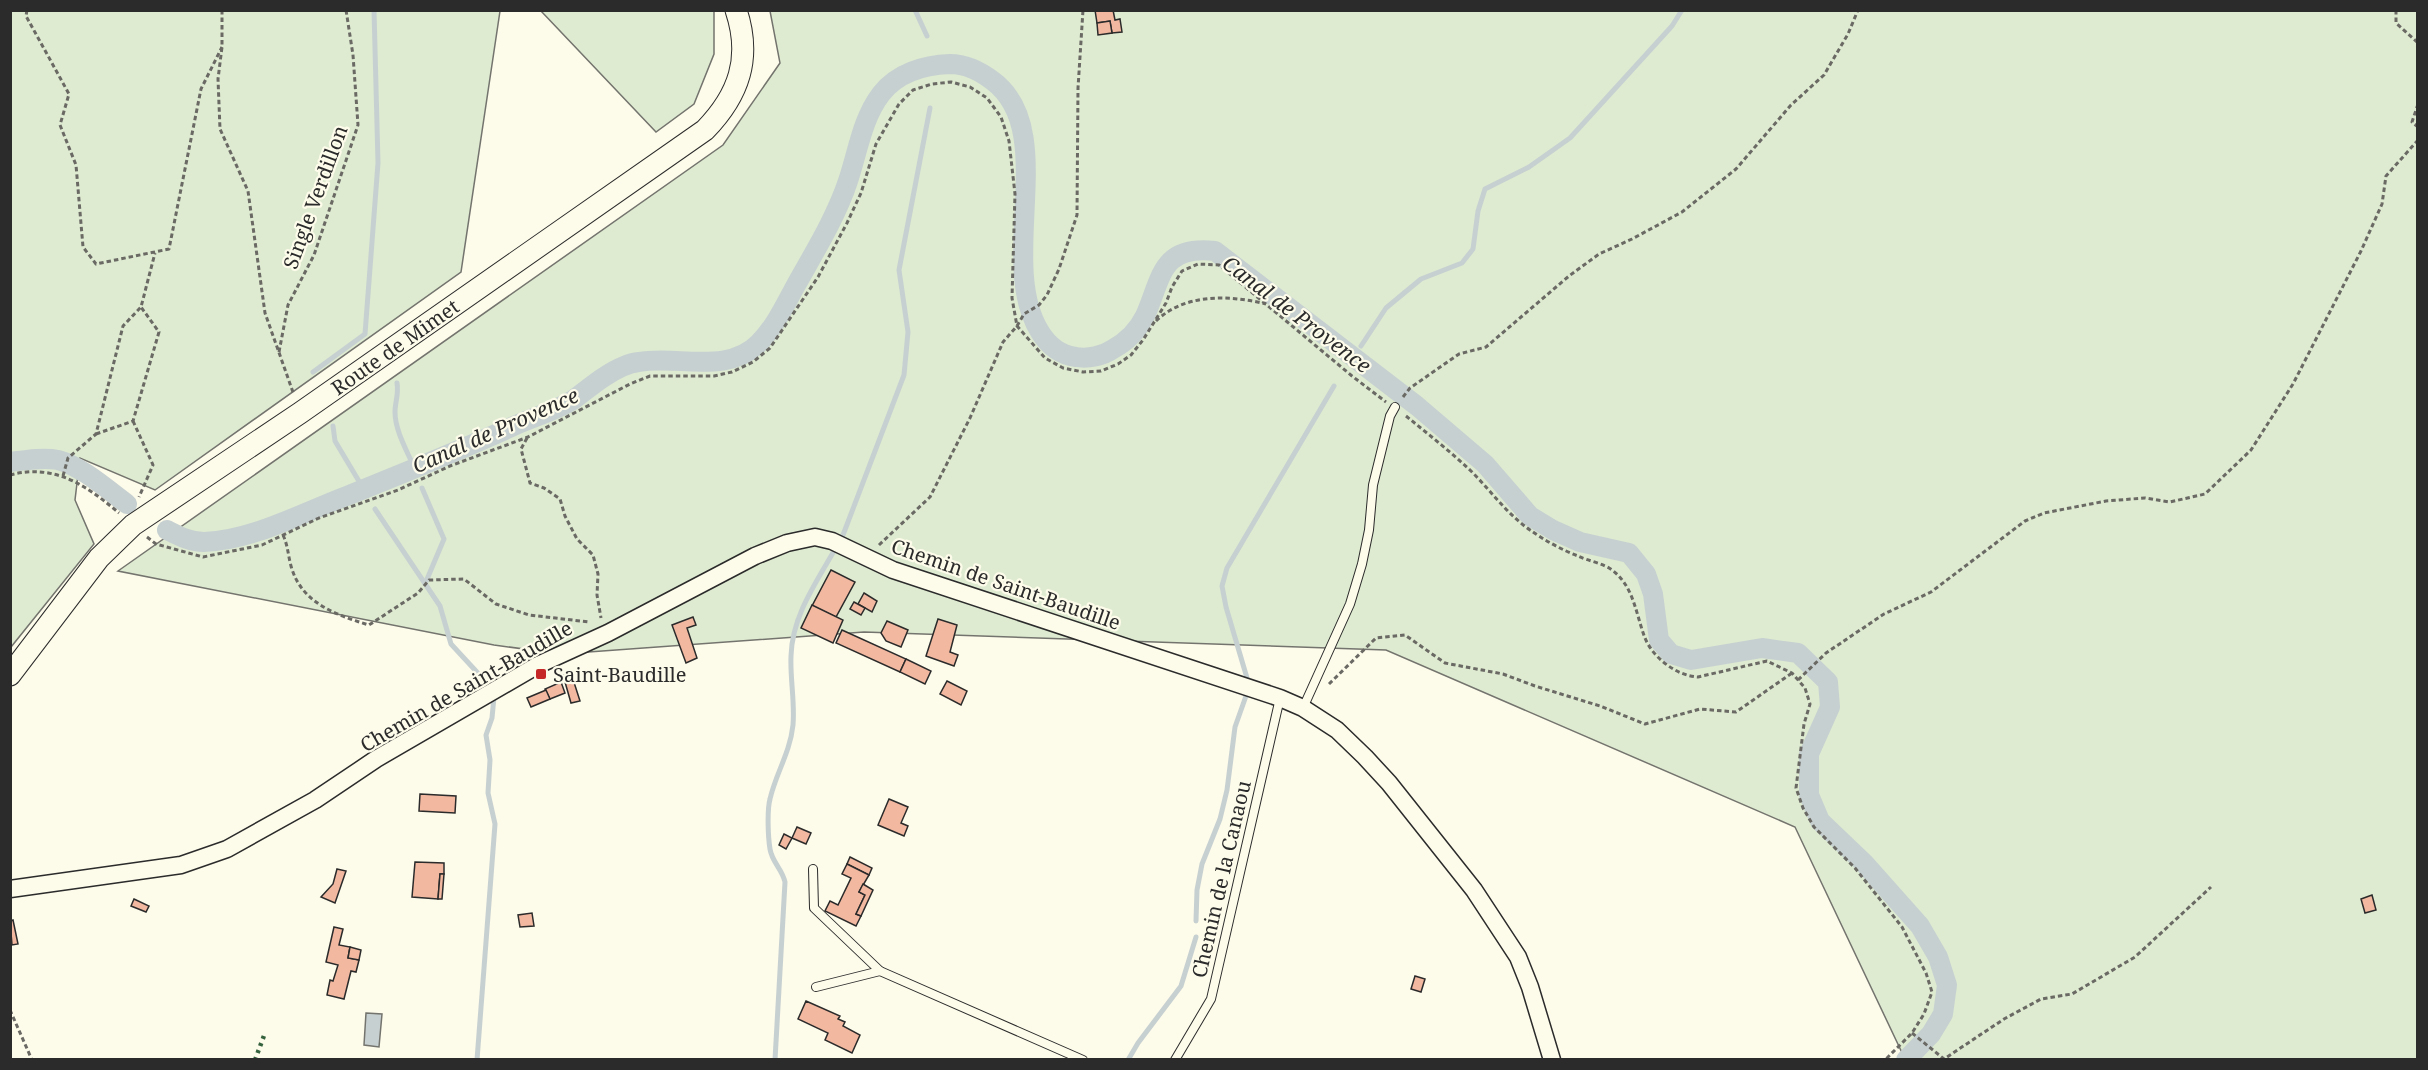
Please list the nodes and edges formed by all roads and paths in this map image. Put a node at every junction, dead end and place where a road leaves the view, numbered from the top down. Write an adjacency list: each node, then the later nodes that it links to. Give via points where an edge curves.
1 (27, 10): 13 (path, via 26,16 69,94 60,125 76,165 83,247 96,264)
2 (222, 10): 9 (path)
3 (346, 10): 18 (path, Single Verdillon, via 358,125 314,255 288,305)
4 (736, 10): 20 (street, Route de Mimet, via 743,62 730,99 705,130)
5 (1083, 10): 17 (path, via 1077,215 1047,295 1024,314)
6 (1858, 10): 19 (path, via 1824,75 1791,105 1736,169 1682,212 1599,254 1486,347 1460,354 1410,388)
7 (2396, 10): 8 (path, via 2396,23)
8 (2418, 43)
9 (222, 47): 13 (path, via 201,89 169,249); 18 (path, via 218,79 220,129 248,191 265,313)
10 (2418, 104): 11 (path, via 2412,122)
11 (2418, 127)
12 (2418, 140): 32 (path, via 2386,176 2382,204 2366,242 2293,384 2251,450 2205,494 2170,502 2145,498 2106,501 2044,513 2025,521 1932,592 1884,614 1826,653)
13 (155, 253): 15 (path)
14 (1268, 305): 16 (path, via 1239,299 1201,299 1178,305); 16 (path, via 1219,265 1198,264 1182,270); 19 (path, via 1352,376)
15 (141, 307): 21 (path, via 159,332); 22 (path, via 123,326)
16 (1153, 325): 17 (path, via 1131,355 1118,364 1101,371 1083,372 1063,368 1045,358)
17 (1017, 326): 23 (path, via 1012,298 1013,167 1001,117 987,98 970,87 951,82 932,84 913,90 899,104 876,144 847,223 818,277 770,348 732,372 714,376 650,376 611,392); 29 (path, via 1003,342 930,497)
18 (278, 354): 20 (path)
19 (1397, 404): 30 (path, via 1530,530 1575,555 1612,569 1636,606 1645,639 1671,668 1698,677 1767,662); 34 (lane, via 1390,416 1373,485 1369,530 1350,604)
20 (300, 413): 27 (street, Route de Mimet)
21 (133, 421): 22 (path); 26 (path, via 153,465)
22 (96, 434): 25 (path, via 68,458)
23 (528, 437): 28 (path); 28 (path, via 521,449 530,483 560,499 577,539 592,555 598,574 602,623 529,615 496,604 464,579 441,579 429,580 418,593 369,625 316,603 299,588)
24 (10, 475): 25 (path, via 33,472)
25 (63, 476): 27 (path, via 83,484)
26 (138, 498)
27 (133, 525): 28 (path, via 156,544 203,557 262,545); 31 (street, Route de Mimet, via 99,558)
28 (283, 535)
29 (867, 557): 33 (street, Chemin de Saint-Baudille, via 903,573); 37 (street, Chemin de Saint-Baudille, via 815,537 787,543 494,689 315,800 227,849 181,865)
30 (1792, 673): 32 (path); 34 (path, via 1736,712 1700,709 1645,724 1503,674 1445,663 1405,635 1376,638)
31 (10, 675)
32 (1798, 680): 41 (path, via 1810,704 1796,789 1814,827 1855,868 1902,927 1915,950 1932,992)
33 (1280, 698): 34 (street, Chemin de Saint-Baudille); 44 (lane, Chemin de la Canaou, via 1211,999)
34 (1303, 708): 45 (street, Chemin de Saint-Baudille, via 1337,730 1389,783 1500,927 1530,987)
35 (813, 869): 38 (lane, via 814,908)
36 (2211, 886): 41 (path, via 2134,957 2072,994 2041,999 1944,1059)
37 (10, 889)
38 (880, 971): 39 (lane); 43 (lane)
39 (816, 987)
40 (10, 1010): 42 (path)
41 (1912, 1033): 46 (path)
42 (32, 1059)
43 (1083, 1059)
44 (1175, 1059)
45 (1552, 1059)
46 (1884, 1059)

